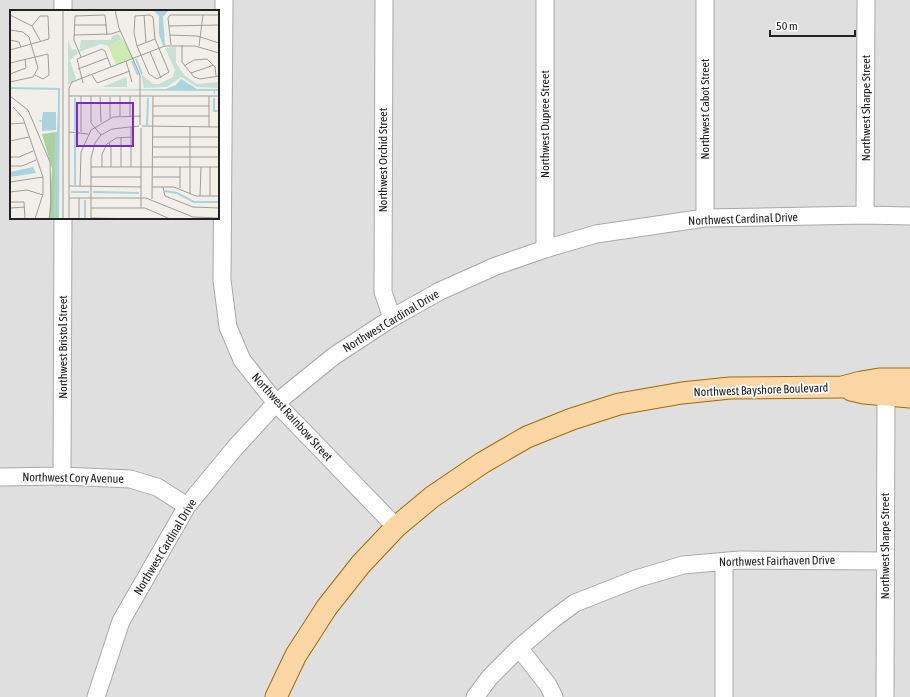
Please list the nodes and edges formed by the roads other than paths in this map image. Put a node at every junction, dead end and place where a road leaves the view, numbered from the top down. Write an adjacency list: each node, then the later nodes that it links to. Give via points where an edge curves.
1 (224, 0): 16 (street, Northwest Rainbow Street, via 222,280 228,328 242,360)
2 (384, 0): 11 (street, Northwest Orchid Street, via 383,292)
3 (546, 0): 10 (street, Northwest Dupree Street)
4 (705, 0): 8 (street, Northwest Cabot Street)
5 (866, 0): 6 (street, Northwest Sharpe Street)
6 (865, 216): 7 (street, Northwest Cardinal Drive); 8 (street, Northwest Cardinal Drive)
7 (910, 216)
8 (705, 218): 10 (street, Northwest Cardinal Drive, via 596,234)
9 (63, 219): 17 (street, Northwest Bristol Street)
10 (545, 249): 11 (street, Northwest Cardinal Drive, via 496,266 440,291)
11 (392, 318): 16 (street, Northwest Cardinal Drive, via 334,356)
12 (910, 379): 13 (main road, Northwest Bayshore Boulevard, via 879,379)
13 (842, 387): 14 (main road, Northwest Bayshore Boulevard); 20 (main road, Northwest Bayshore Boulevard, via 730,388 618,404 527,437 432,497)
14 (886, 395): 15 (main road, Northwest Bayshore Boulevard); 21 (street, Northwest Sharpe Street)
15 (910, 397)
16 (276, 403): 19 (street, Northwest Cardinal Drive); 20 (street, Northwest Rainbow Street)
17 (62, 476): 18 (street, Northwest Cory Avenue); 19 (street, Northwest Cory Avenue, via 130,479 157,487)
18 (0, 477)
19 (187, 506): 24 (street, Northwest Cardinal Drive, via 121,621)
20 (396, 527): 25 (main road, Northwest Bayshore Boulevard, via 361,564 327,607 296,655)
21 (884, 561): 22 (street, Northwest Fairhaven Drive); 29 (street, Northwest Sharpe Street)
22 (724, 562): 23 (street, Northwest Fairhaven Drive, via 683,566 636,579 576,603); 28 (street)
23 (519, 648): 26 (street, Northwest Fairhaven Drive, via 490,677); 27 (street, via 548,685)
24 (96, 697)
25 (276, 697)
26 (475, 697)
27 (554, 697)
28 (724, 697)
29 (885, 697)

